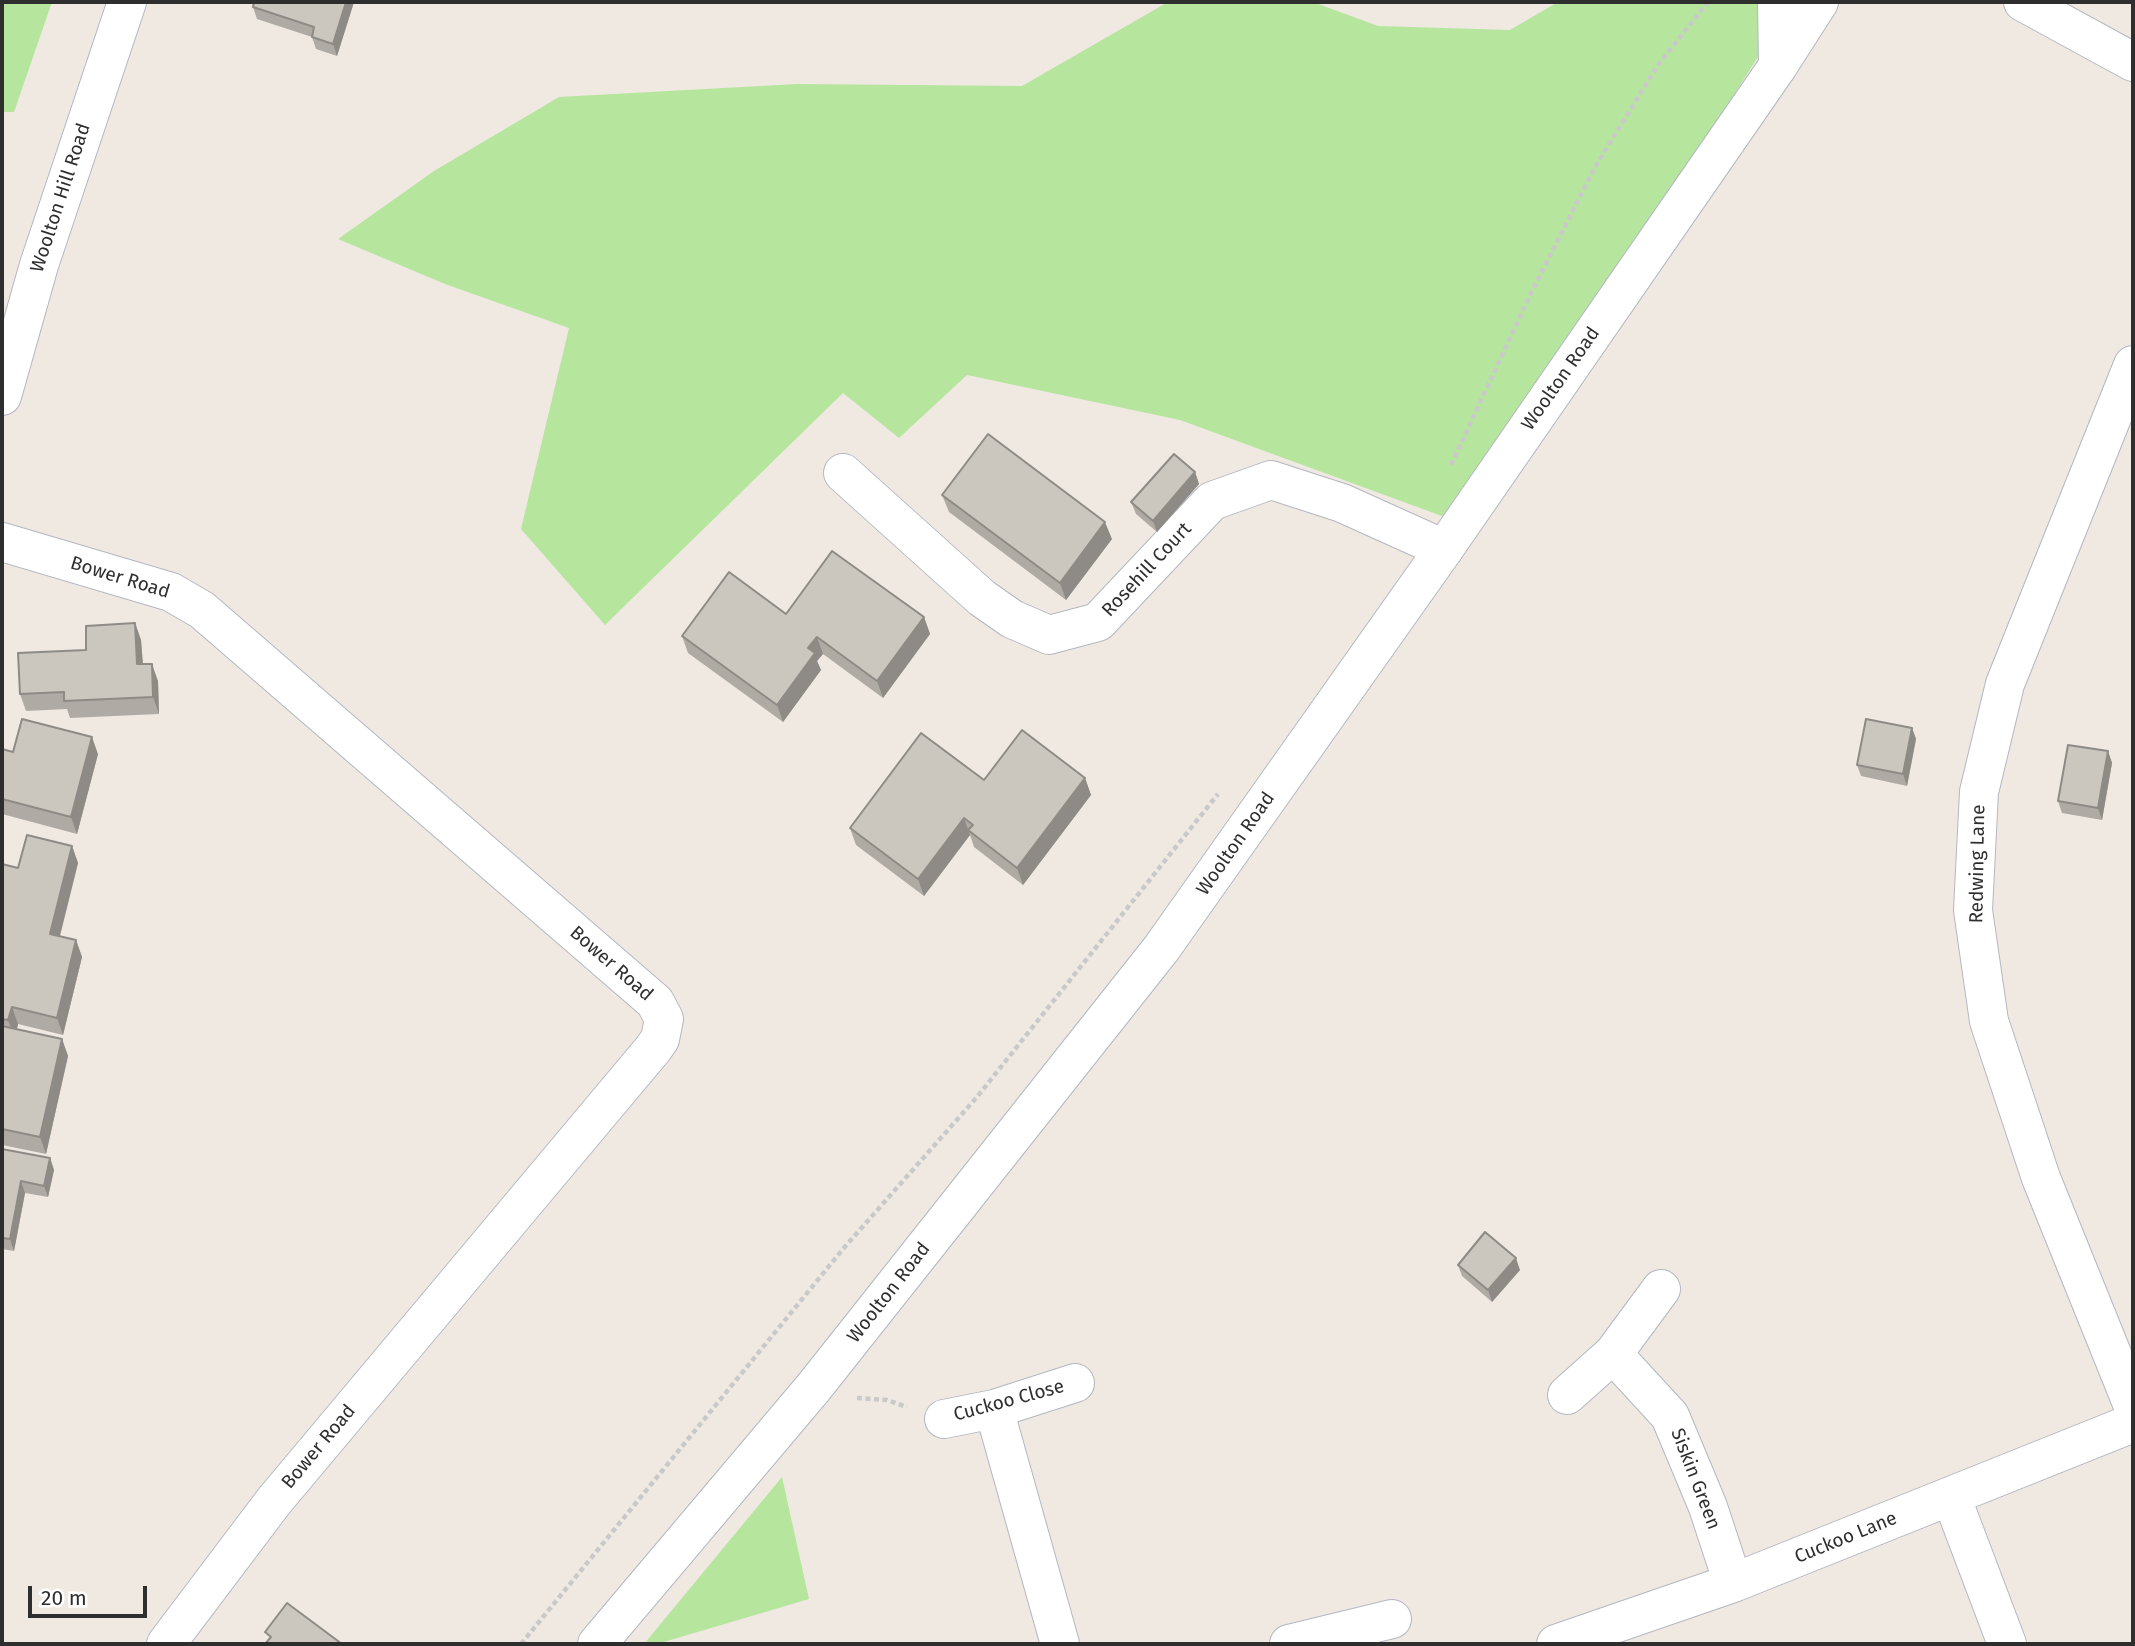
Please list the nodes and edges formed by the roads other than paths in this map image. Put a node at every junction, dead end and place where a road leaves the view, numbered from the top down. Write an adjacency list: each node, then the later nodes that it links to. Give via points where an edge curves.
1 (127, 2): 8 (street, Woolton Hill Road, via 39,265)
2 (1777, 2): 6 (street)
3 (1819, 2): 6 (street, Woolton Road)
4 (2023, 2): 5 (street)
5 (2133, 62)
6 (1778, 66): 11 (street, Woolton Road)
7 (2133, 366): 16 (street, Redwing Lane, via 2005,684 1979,792 1973,910 1989,1021 2042,1178)
8 (2, 396)
9 (843, 473): 11 (street, Rosehill Court, via 982,598 1013,620 1049,635 1098,622 1212,501 1271,480 1342,503)
10 (2, 542): 23 (street, Bower Road, via 170,592 202,610 656,1002 664,1019 653,1049 274,1501)
11 (1444, 549): 24 (street, Woolton Road, via 1161,949 814,1387)
12 (1661, 1289): 13 (street)
13 (1613, 1354): 15 (street); 21 (street, Siskin Green, via 1670,1416)
14 (1075, 1383): 17 (street, Cuckoo Close)
15 (1567, 1395)
16 (2133, 1406)
17 (994, 1409): 18 (street, Cuckoo Close); 25 (street)
18 (944, 1419)
19 (2133, 1423): 20 (street, Cuckoo Lane)
20 (1951, 1496): 21 (street, Cuckoo Lane); 28 (street)
21 (1733, 1583): 27 (street, Cuckoo Lane)
22 (1392, 1619): 26 (street)
23 (166, 1644)
24 (597, 1644)
25 (1060, 1644)
26 (1289, 1644)
27 (1556, 1644)
28 (2007, 1644)

